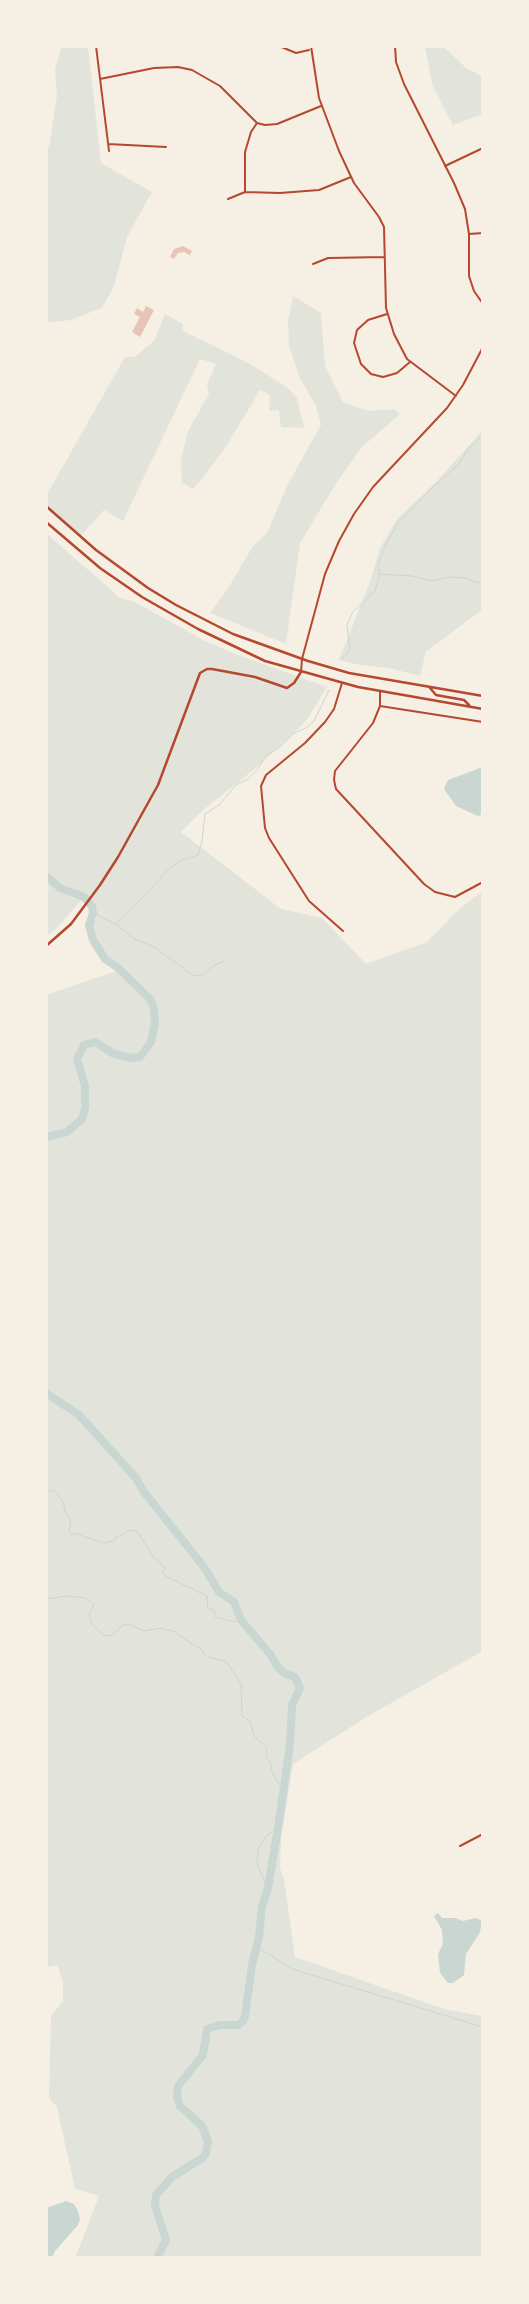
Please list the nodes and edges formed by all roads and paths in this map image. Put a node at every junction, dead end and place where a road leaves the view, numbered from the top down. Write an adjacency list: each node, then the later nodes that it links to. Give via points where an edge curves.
1 (96, 46): 5 (street)
2 (279, 46): 4 (street, via 296,53)
3 (395, 46): 12 (street, via 396,62 404,84)
4 (311, 48): 6 (street)
5 (100, 79): 7 (street, via 154,68 192,70 220,86); 8 (street)
6 (321, 106): 7 (street, via 277,124); 13 (street)
7 (257, 123): 14 (street, via 245,152)
8 (108, 144): 9 (street); 11 (street)
9 (166, 147)
10 (483, 148): 12 (street)
11 (109, 151)
12 (446, 166): 17 (street, via 463,203)
13 (351, 177): 14 (street, via 319,190); 18 (street, via 382,222)
14 (245, 192): 15 (street)
15 (228, 200)
16 (483, 233): 17 (street)
17 (469, 234): 20 (street, via 470,280)
18 (384, 257): 19 (street, via 328,258); 21 (street)
19 (314, 264)
20 (483, 304)
21 (387, 314): 23 (street, via 398,343); 23 (street, via 368,320 356,332 354,343 361,364 371,374 383,377 397,373)
22 (483, 347): 24 (street)
23 (410, 362): 24 (street)
24 (456, 396): 27 (street, via 373,487 354,514 325,574)
25 (46, 506): 27 (main road, via 96,550 162,597 233,634)
26 (46, 522): 28 (main road, via 105,571 175,617 265,661)
27 (302, 659): 28 (street); 30 (main road, via 359,675)
28 (301, 672): 29 (main road); 39 (main road, via 287,688 255,677 204,670 195,684 153,794 110,871 66,930)
29 (342, 684): 31 (main road); 38 (street, via 336,704 325,722 306,743 266,775 261,786 269,838 306,897)
30 (430, 687): 32 (main road); 34 (main road, via 436,695 464,700)
31 (380, 691): 33 (street); 34 (main road)
32 (483, 696)
33 (380, 706): 36 (street); 37 (street, via 373,723 337,767 334,777 336,788 420,880 435,892 455,897)
34 (470, 706): 35 (main road)
35 (483, 708)
36 (483, 722)
37 (483, 882)
38 (343, 931)
39 (46, 946)
40 (483, 1834): 41 (street)
41 (460, 1846)

